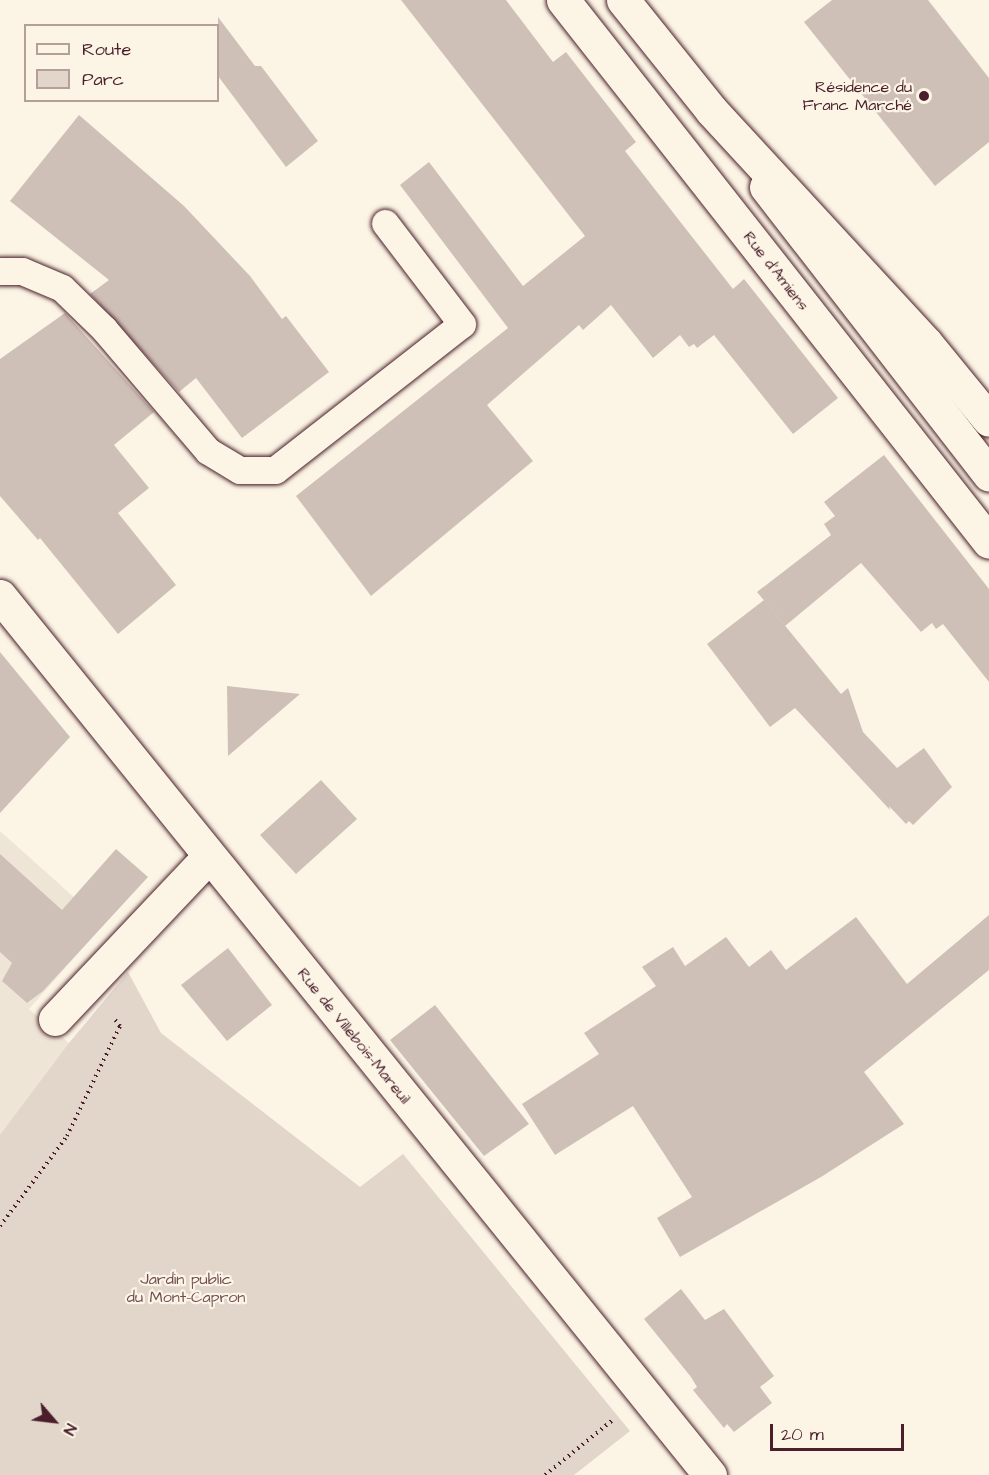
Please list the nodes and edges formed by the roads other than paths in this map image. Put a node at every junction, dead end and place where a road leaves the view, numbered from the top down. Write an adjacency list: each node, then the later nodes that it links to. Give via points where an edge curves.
1 (563, 0): 8 (street, Rue d'Amiens)
2 (623, 0): 3 (street)
3 (711, 110): 6 (street, via 926,343); 7 (street, via 848,296)
4 (385, 223): 5 (lane, via 462,324 292,461 275,470 240,470 207,451 104,329 62,288 22,271)
5 (0, 271)
6 (989, 420)
7 (989, 475)
8 (989, 542)
9 (0, 596): 10 (street, Rue de Villebois-Mareuil)
10 (208, 857): 11 (street); 12 (street, Rue de Villebois-Mareuil)
11 (55, 1019)
12 (710, 1475)

